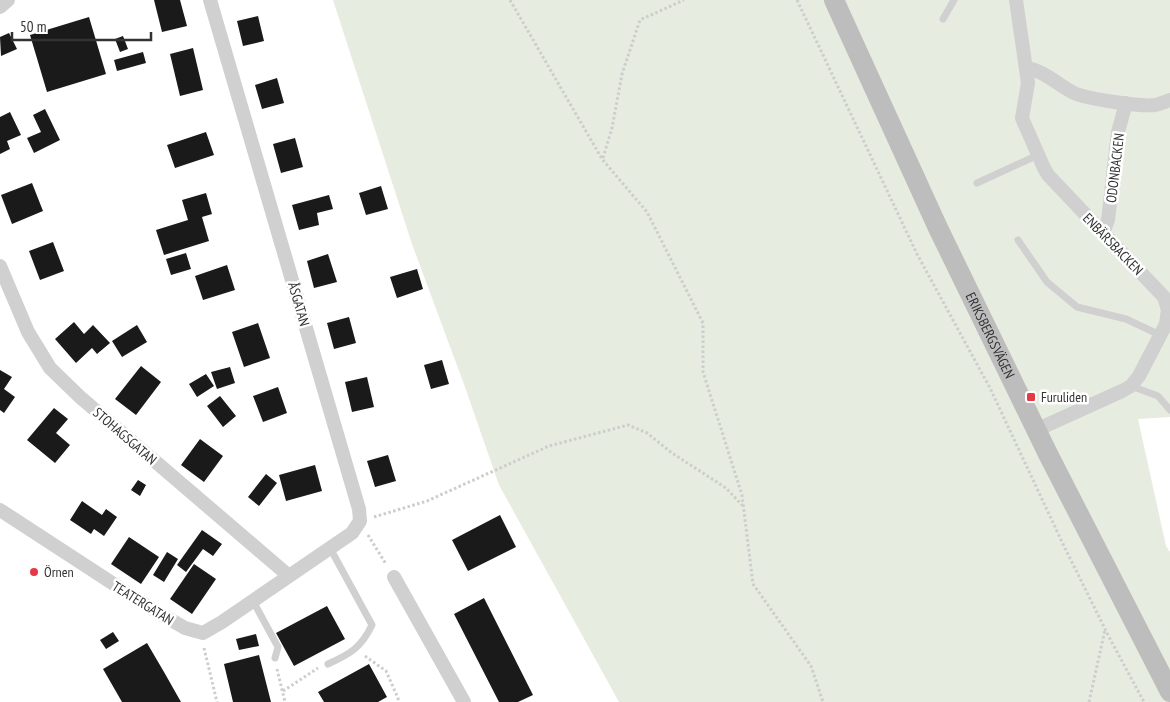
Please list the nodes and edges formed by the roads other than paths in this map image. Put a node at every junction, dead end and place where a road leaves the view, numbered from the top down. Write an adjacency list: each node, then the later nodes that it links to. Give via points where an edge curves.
1 (8, 0): 6 (street)
2 (210, 0): 22 (street, ÅSGATAN, via 359,509 360,521 352,532)
3 (834, 0): 20 (main road, ERIKSBERGSVÄGEN, via 938,228)
4 (954, 0): 7 (lane)
5 (1016, 0): 8 (street, ENBÄRSBACKEN)
6 (0, 7)
7 (943, 20)
8 (1026, 68): 10 (street, via 1076,94); 11 (street, ENBÄRSBACKEN, via 1028,89 1022,118)
9 (1170, 100): 10 (street, via 1157,105)
10 (1126, 103): 13 (street, ODONBACKEN, via 1118,132 1108,220)
11 (1038, 155): 12 (lane); 13 (street, ENBÄRSBACKEN, via 1048,175)
12 (978, 183)
13 (1103, 233): 16 (street, ENBÄRSBACKEN)
14 (1018, 240): 17 (lane, via 1047,282 1077,308 1126,319)
15 (0, 266): 23 (street, STOHAGSGATAN, via 28,332 50,368)
16 (1168, 303): 17 (street, ENBÄRSBACKEN, via 1168,317)
17 (1160, 335): 18 (street, ENBÄRSBACKEN)
18 (1131, 386): 19 (lane, via 1158,396); 20 (street)
19 (1170, 410)
20 (1036, 430): 28 (main road, ERIKSBERGSVÄGEN)
21 (0, 510): 25 (street, TEATERGATAN, via 152,610 185,628 203,633)
22 (330, 548): 23 (street); 27 (lane, via 372,625 366,638 351,653)
23 (288, 576): 25 (street)
24 (394, 577): 29 (street)
25 (253, 601): 26 (lane, via 278,647)
26 (275, 658)
27 (328, 664)
28 (1170, 692)
29 (464, 702)

